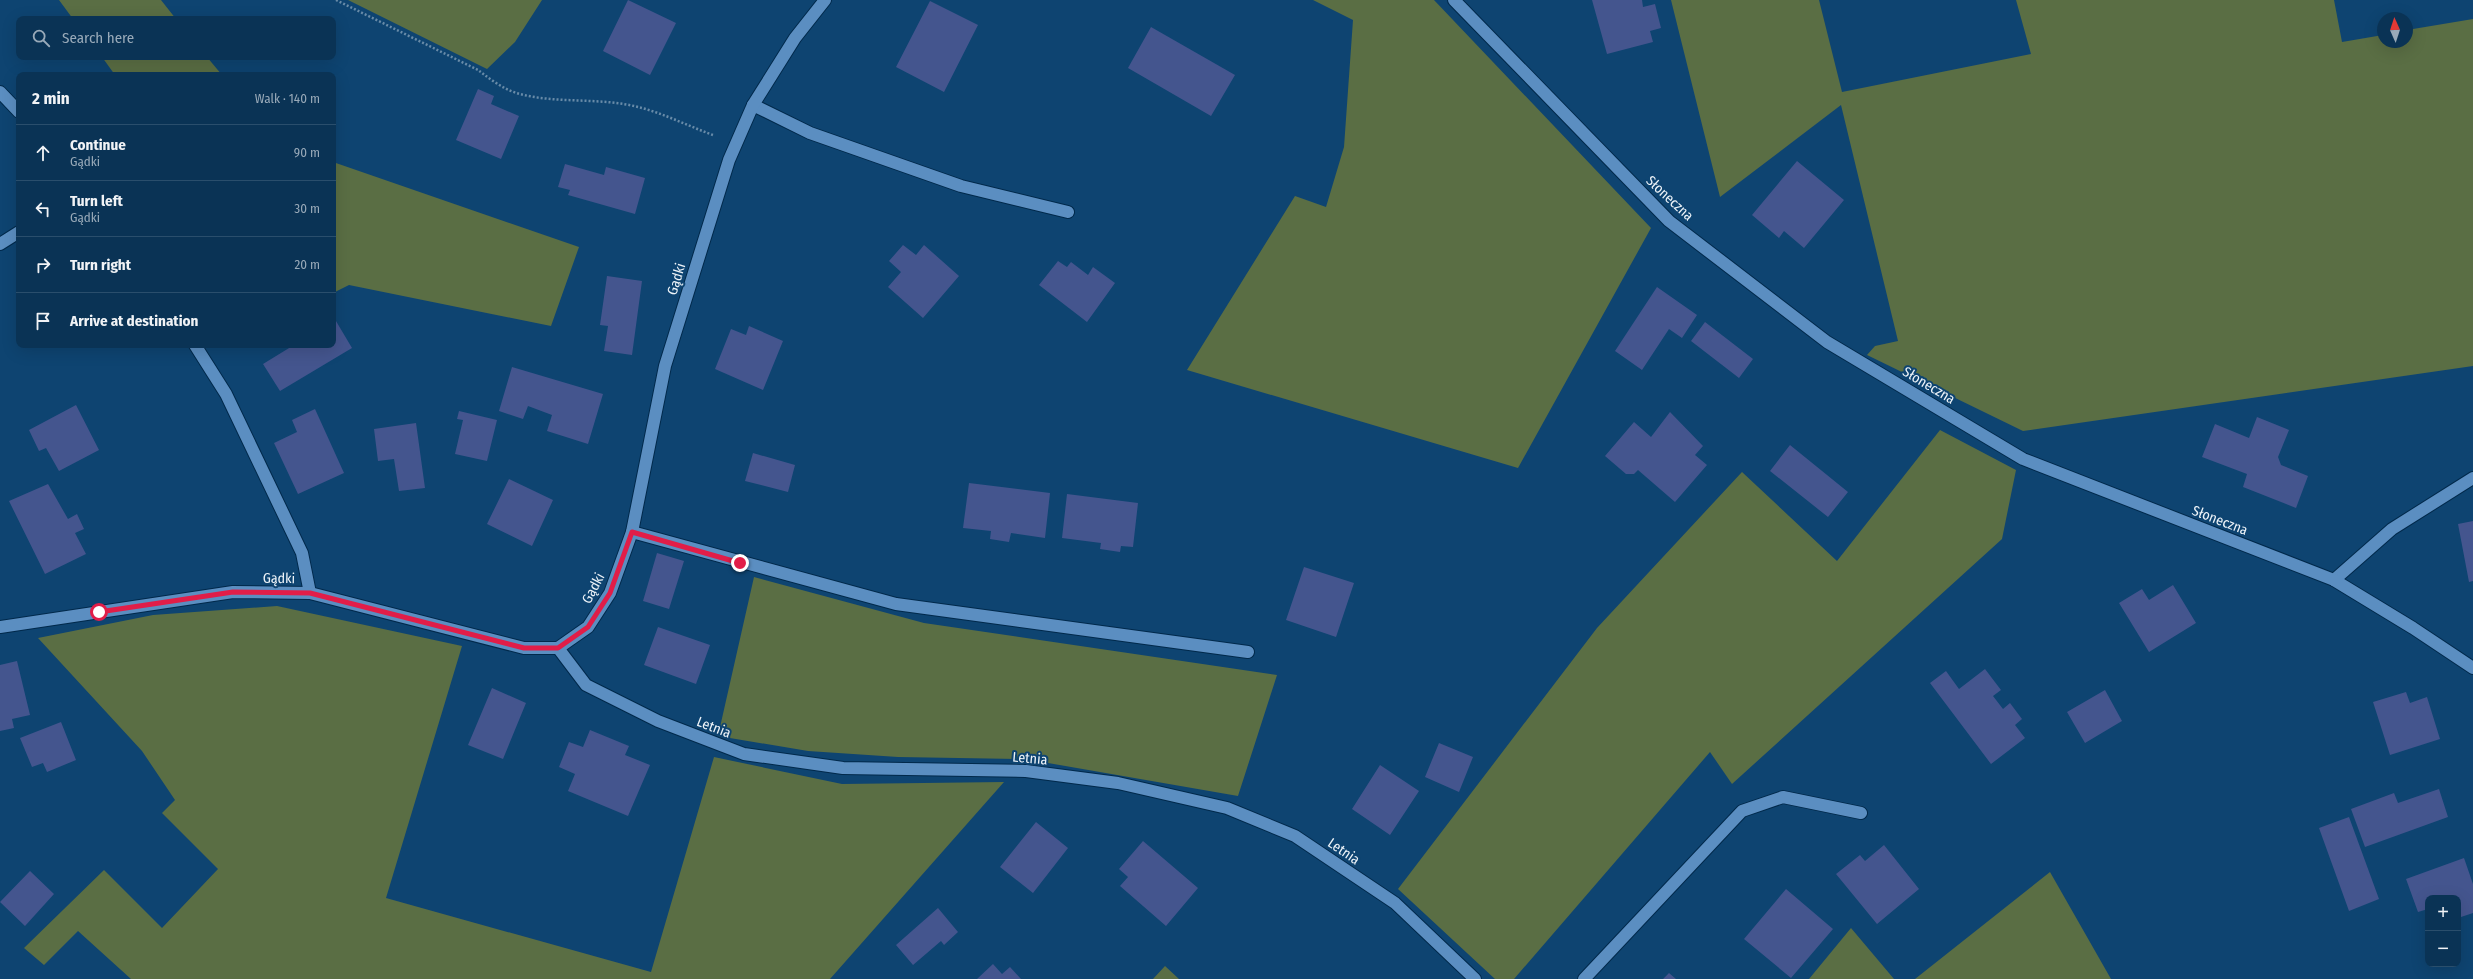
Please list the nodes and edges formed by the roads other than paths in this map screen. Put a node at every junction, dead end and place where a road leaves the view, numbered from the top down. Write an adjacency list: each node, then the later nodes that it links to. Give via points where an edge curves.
1 (825, 0): 4 (street, Gądki, via 795,38)
2 (1454, 0): 12 (street, Słoneczna, via 1669,221 1828,342 2023,459)
3 (0, 92): 5 (street)
4 (753, 104): 6 (street, via 810,133 962,186); 11 (street, Gądki, via 736,144 665,366)
5 (16, 109)
6 (1068, 212)
7 (16, 234): 8 (street)
8 (0, 244)
9 (196, 348): 13 (street, via 226,394 302,553)
10 (2473, 478): 12 (street, via 2392,528)
11 (632, 532): 15 (street, Gądki, via 610,593 588,627); 16 (street, via 896,604)
12 (2334, 580): 17 (street, Słoneczna)
13 (310, 593): 14 (street, Gądki, via 233,592); 15 (street, Gądki, via 524,648)
14 (0, 627)
15 (558, 648): 19 (street, Letnia, via 586,685 658,721 744,754 843,768 1026,771 1118,783 1226,808 1295,836 1395,903)
16 (1248, 652)
17 (2473, 668)
18 (1861, 813): 20 (street, via 1782,796 1742,811)
19 (1475, 979)
20 (1584, 979)

